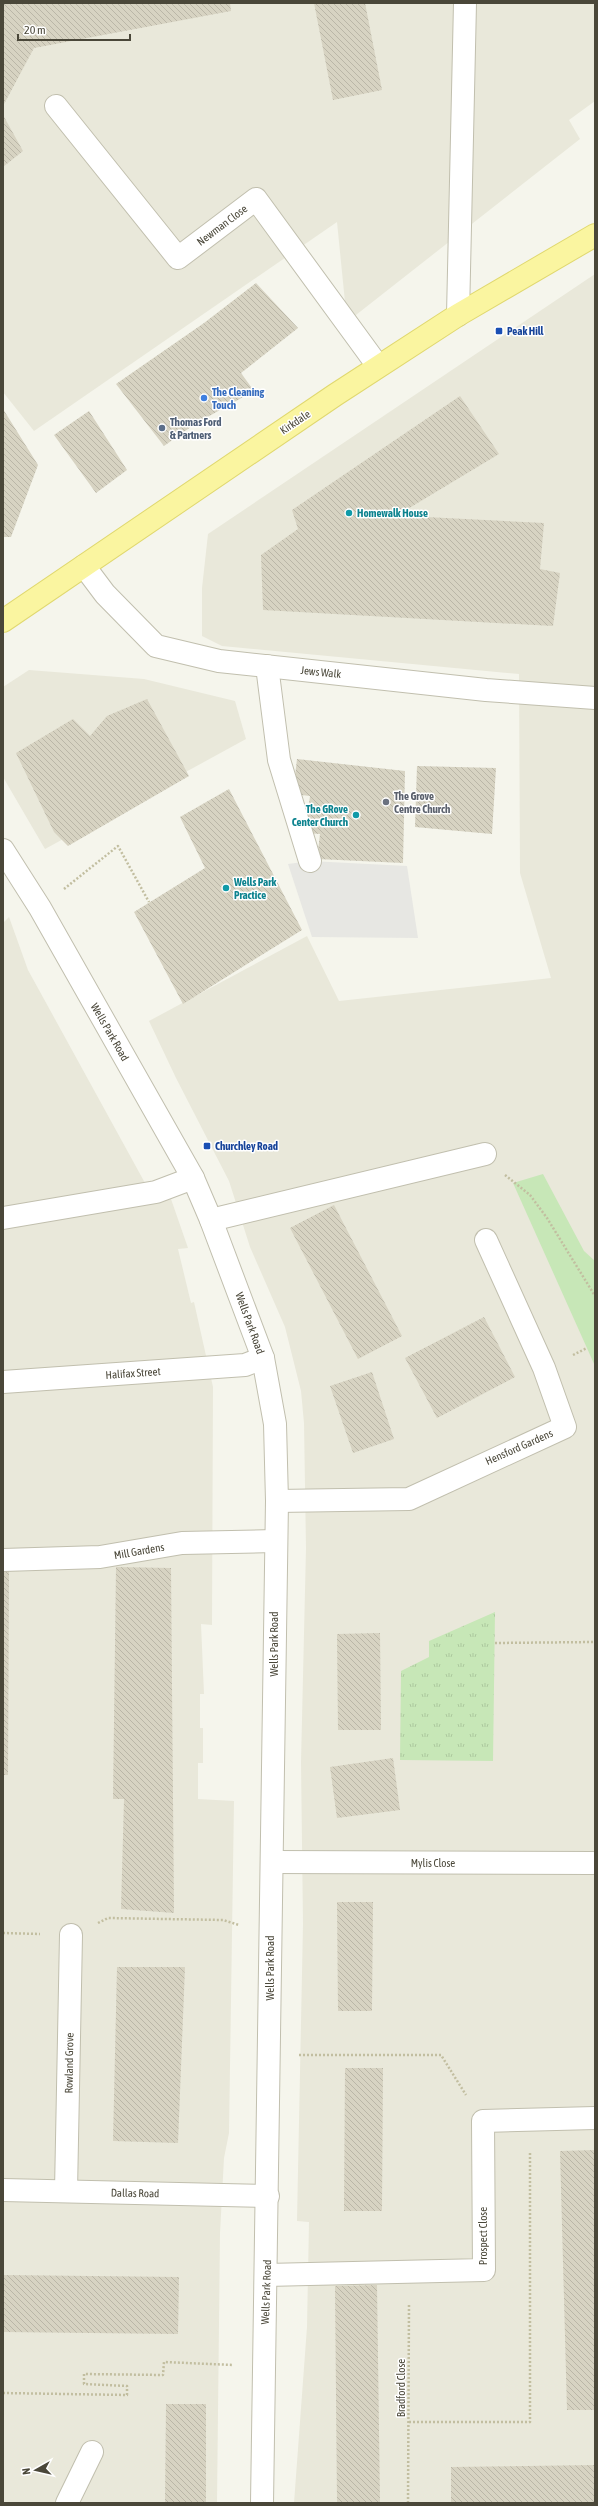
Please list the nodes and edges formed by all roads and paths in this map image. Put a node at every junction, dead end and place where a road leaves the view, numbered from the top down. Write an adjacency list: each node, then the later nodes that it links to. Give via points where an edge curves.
1 (465, 3): 4 (street)
2 (56, 106): 5 (street, Newman Close, via 178,258 256,199)
3 (595, 235): 4 (main road, Kirkdale)
4 (458, 316): 5 (main road, Kirkdale)
5 (378, 366): 6 (main road, Kirkdale)
6 (84, 566): 7 (main road, Kirkdale); 8 (street, Jews Walk, via 105,594 156,646 220,661)
7 (3, 621)
8 (267, 666): 9 (street, Jews Walk, via 486,690); 11 (street, via 279,760)
9 (595, 698)
10 (3, 850): 13 (street, Wells Park Road)
11 (310, 862)
12 (150, 902): 13 (path, via 118,846)
13 (40, 908): 15 (street, Wells Park Road)
14 (484, 1154): 17 (street); 19 (path, via 513,1183 530,1195)
15 (193, 1178): 16 (street, via 156,1192); 17 (street, Wells Park Road)
16 (3, 1218)
17 (211, 1220): 20 (street, Wells Park Road)
18 (486, 1240): 22 (street, Hensford Gardens, via 544,1368 565,1427 497,1456 409,1500)
19 (595, 1296)
20 (263, 1358): 21 (street, Halifax Street, via 245,1365); 22 (street, Wells Park Road, via 275,1424)
21 (3, 1382)
22 (277, 1501): 23 (street, Wells Park Road)
23 (275, 1541): 24 (street, Mill Gardens, via 182,1543 100,1557); 27 (street, Wells Park Road)
24 (3, 1560)
25 (595, 1642): 26 (path)
26 (495, 1643)
27 (273, 1862): 28 (street, Mylis Close); 30 (street, Wells Park Road)
28 (593, 1863)
29 (3, 1933): 31 (path)
30 (270, 1933): 31 (path, via 223,1920 108,1918); 32 (street, Wells Park Road)
31 (71, 1935): 37 (street, Rowland Grove)
32 (270, 2054): 35 (path, via 441,2055); 38 (street, Wells Park Road)
33 (595, 2118): 34 (street)
34 (530, 2119): 35 (street); 43 (path, via 530,2422)
35 (482, 2121): 39 (street, Prospect Close, via 484,2270)
36 (3, 2190): 37 (street, Dallas Road)
37 (66, 2191): 38 (street, Dallas Road)
38 (268, 2196): 40 (street, Wells Park Road)
39 (409, 2273): 40 (street, Prospect Close); 43 (path, Bradford Close)
40 (266, 2275): 46 (street, Wells Park Road)
41 (235, 2365): 42 (path, via 164,2362 163,2375 84,2374 84,2384 127,2386 127,2395)
42 (3, 2393)
43 (409, 2422): 47 (path, Bradford Close)
44 (92, 2452): 45 (street)
45 (67, 2503)
46 (262, 2503)
47 (408, 2503)

